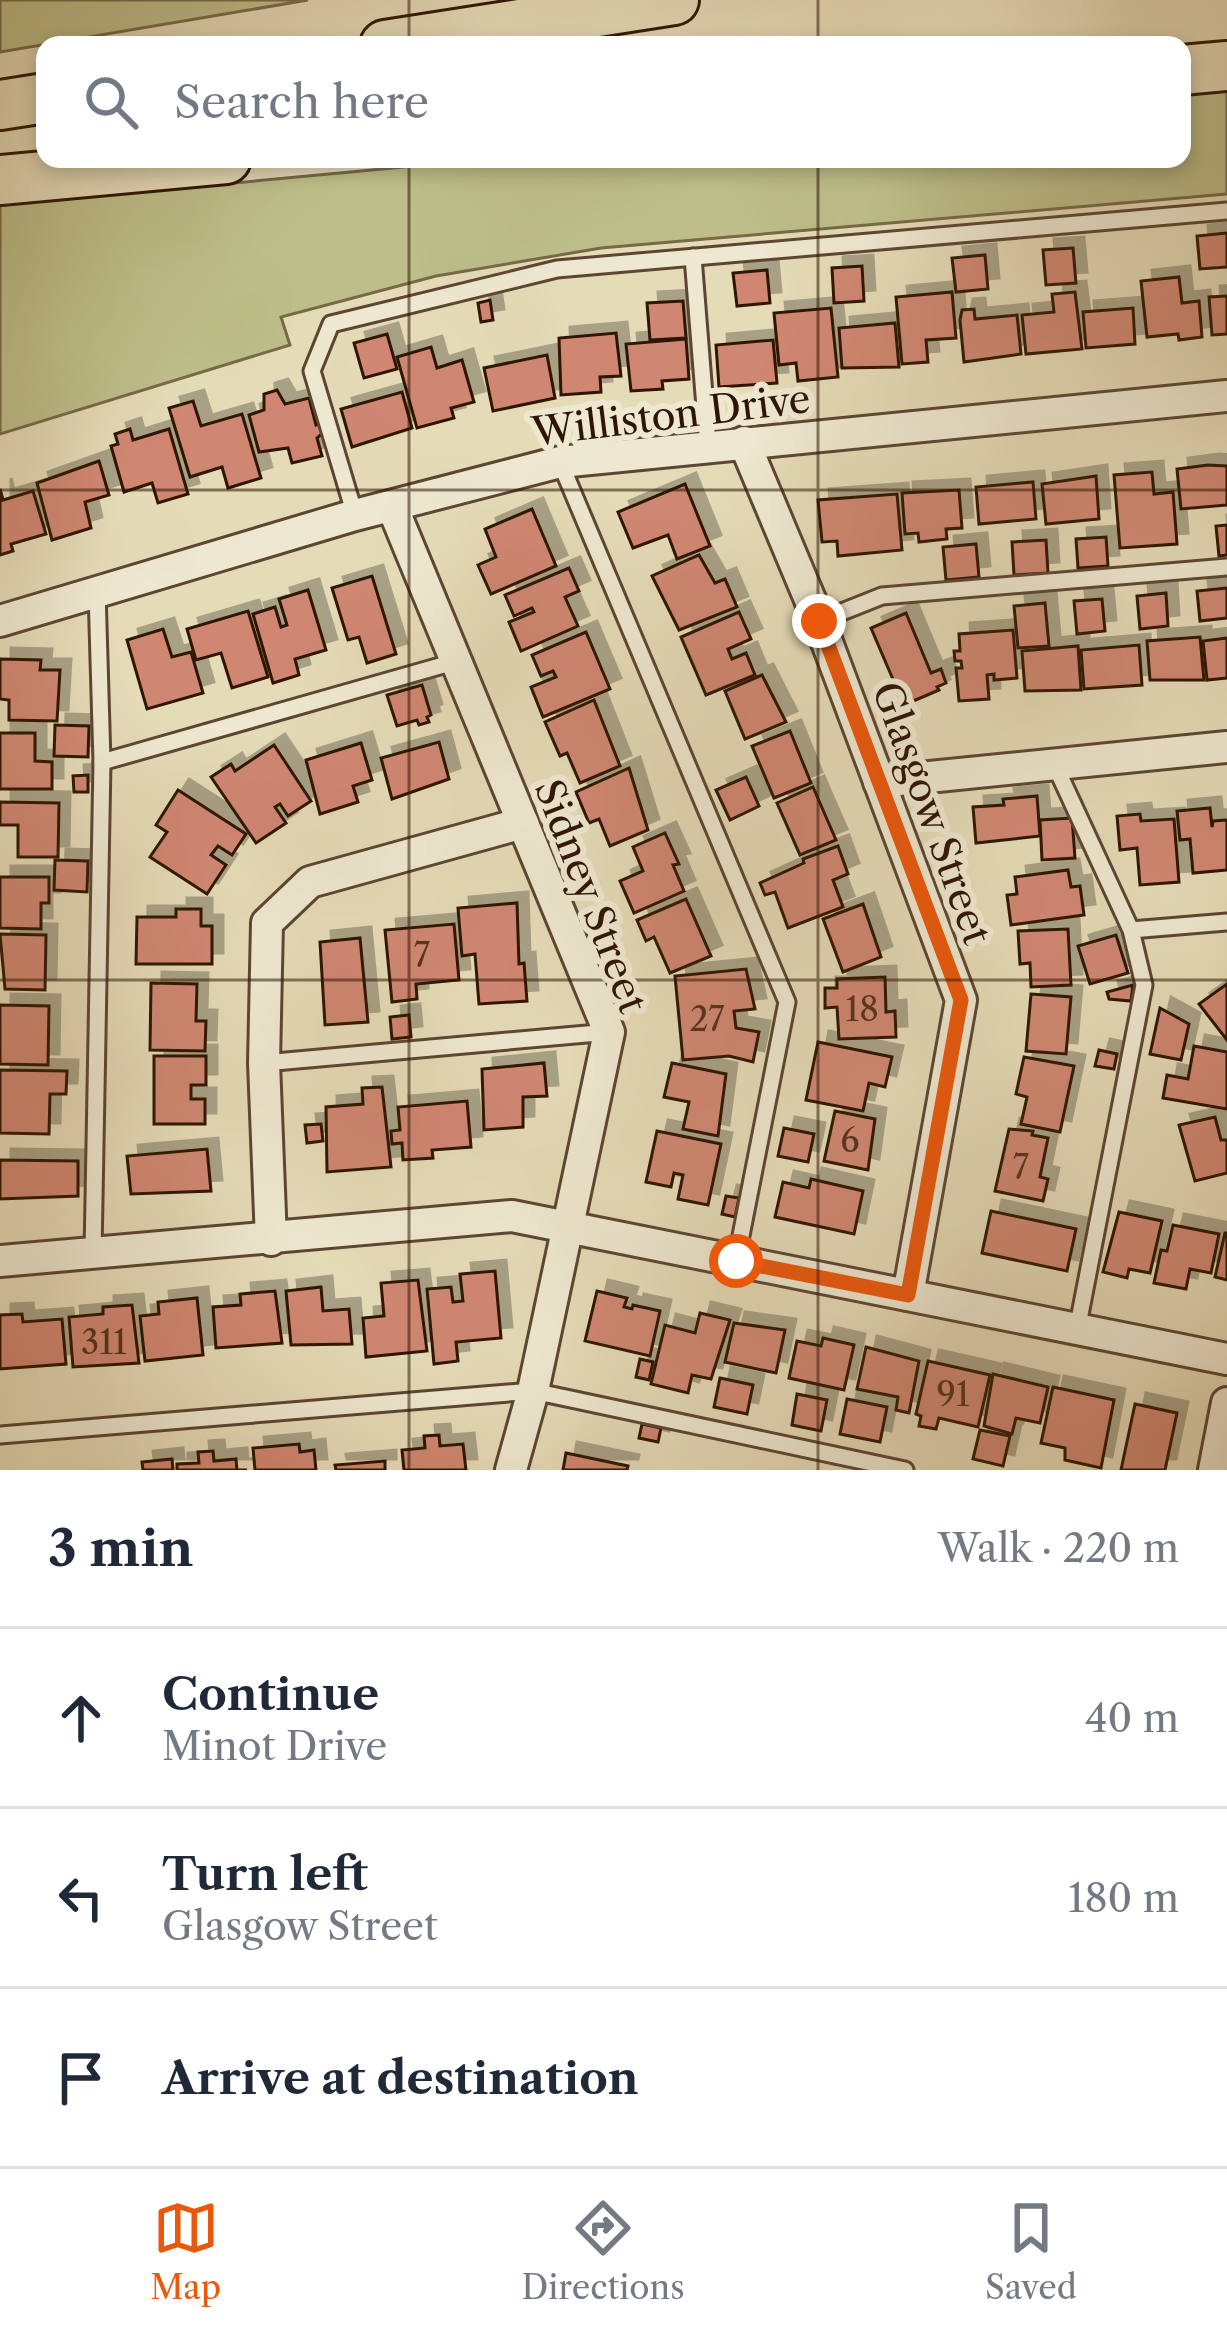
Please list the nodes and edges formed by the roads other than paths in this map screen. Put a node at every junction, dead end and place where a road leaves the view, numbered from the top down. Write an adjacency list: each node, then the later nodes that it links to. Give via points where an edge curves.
1 (674, 0): 2 (main road)
2 (443, 36)
3 (1227, 66): 4 (main road)
4 (1191, 69)
5 (36, 99): 6 (main road)
6 (0, 105)
7 (129, 168): 8 (main road)
8 (0, 180)
9 (1227, 211): 10 (lane)
10 (693, 257): 13 (lane); 16 (lane, via 557,269 331,325 312,371)
11 (1227, 396): 12 (street, Williston Drive)
12 (744, 442): 13 (street, Williston Drive); 20 (street, Glasgow Street)
13 (708, 445): 14 (street, Williston Drive)
14 (560, 462): 15 (street, Williston Drive); 34 (lane, via 787,1002)
15 (392, 506): 16 (street, Williston Drive); 21 (street, Sidney Street)
16 (356, 514): 18 (street, Williston Drive)
17 (1227, 567): 20 (lane, via 882,596)
18 (97, 590): 19 (street, Williston Drive); 23 (lane)
19 (0, 621)
20 (819, 621): 25 (street, Glasgow Street)
21 (454, 662): 23 (lane); 26 (street, Sidney Street)
22 (1227, 747): 24 (street)
23 (102, 762): 33 (lane)
24 (1054, 763): 25 (street); 28 (lane)
25 (879, 782): 36 (street, Glasgow Street, via 961,1000)
26 (523, 823): 29 (street, Sidney Street); 30 (street, via 310,882 267,923)
27 (1227, 922): 28 (lane)
28 (1131, 930): 37 (lane, via 1144,985)
29 (609, 1032): 30 (lane); 31 (street, Sidney Street)
30 (264, 1063): 32 (street)
31 (569, 1226): 32 (street, via 512,1216); 34 (street); 39 (street, Sidney Street)
32 (271, 1240): 33 (street)
33 (93, 1254): 35 (street)
34 (736, 1261): 36 (street)
35 (0, 1262)
36 (908, 1295): 37 (street)
37 (1077, 1330): 38 (street)
38 (1227, 1359)
39 (533, 1391): 41 (lane); 42 (street, Sidney Street); 43 (lane)
40 (1227, 1403): 44 (street)
41 (0, 1436)
42 (512, 1470)
43 (905, 1470)
44 (1214, 1470)

